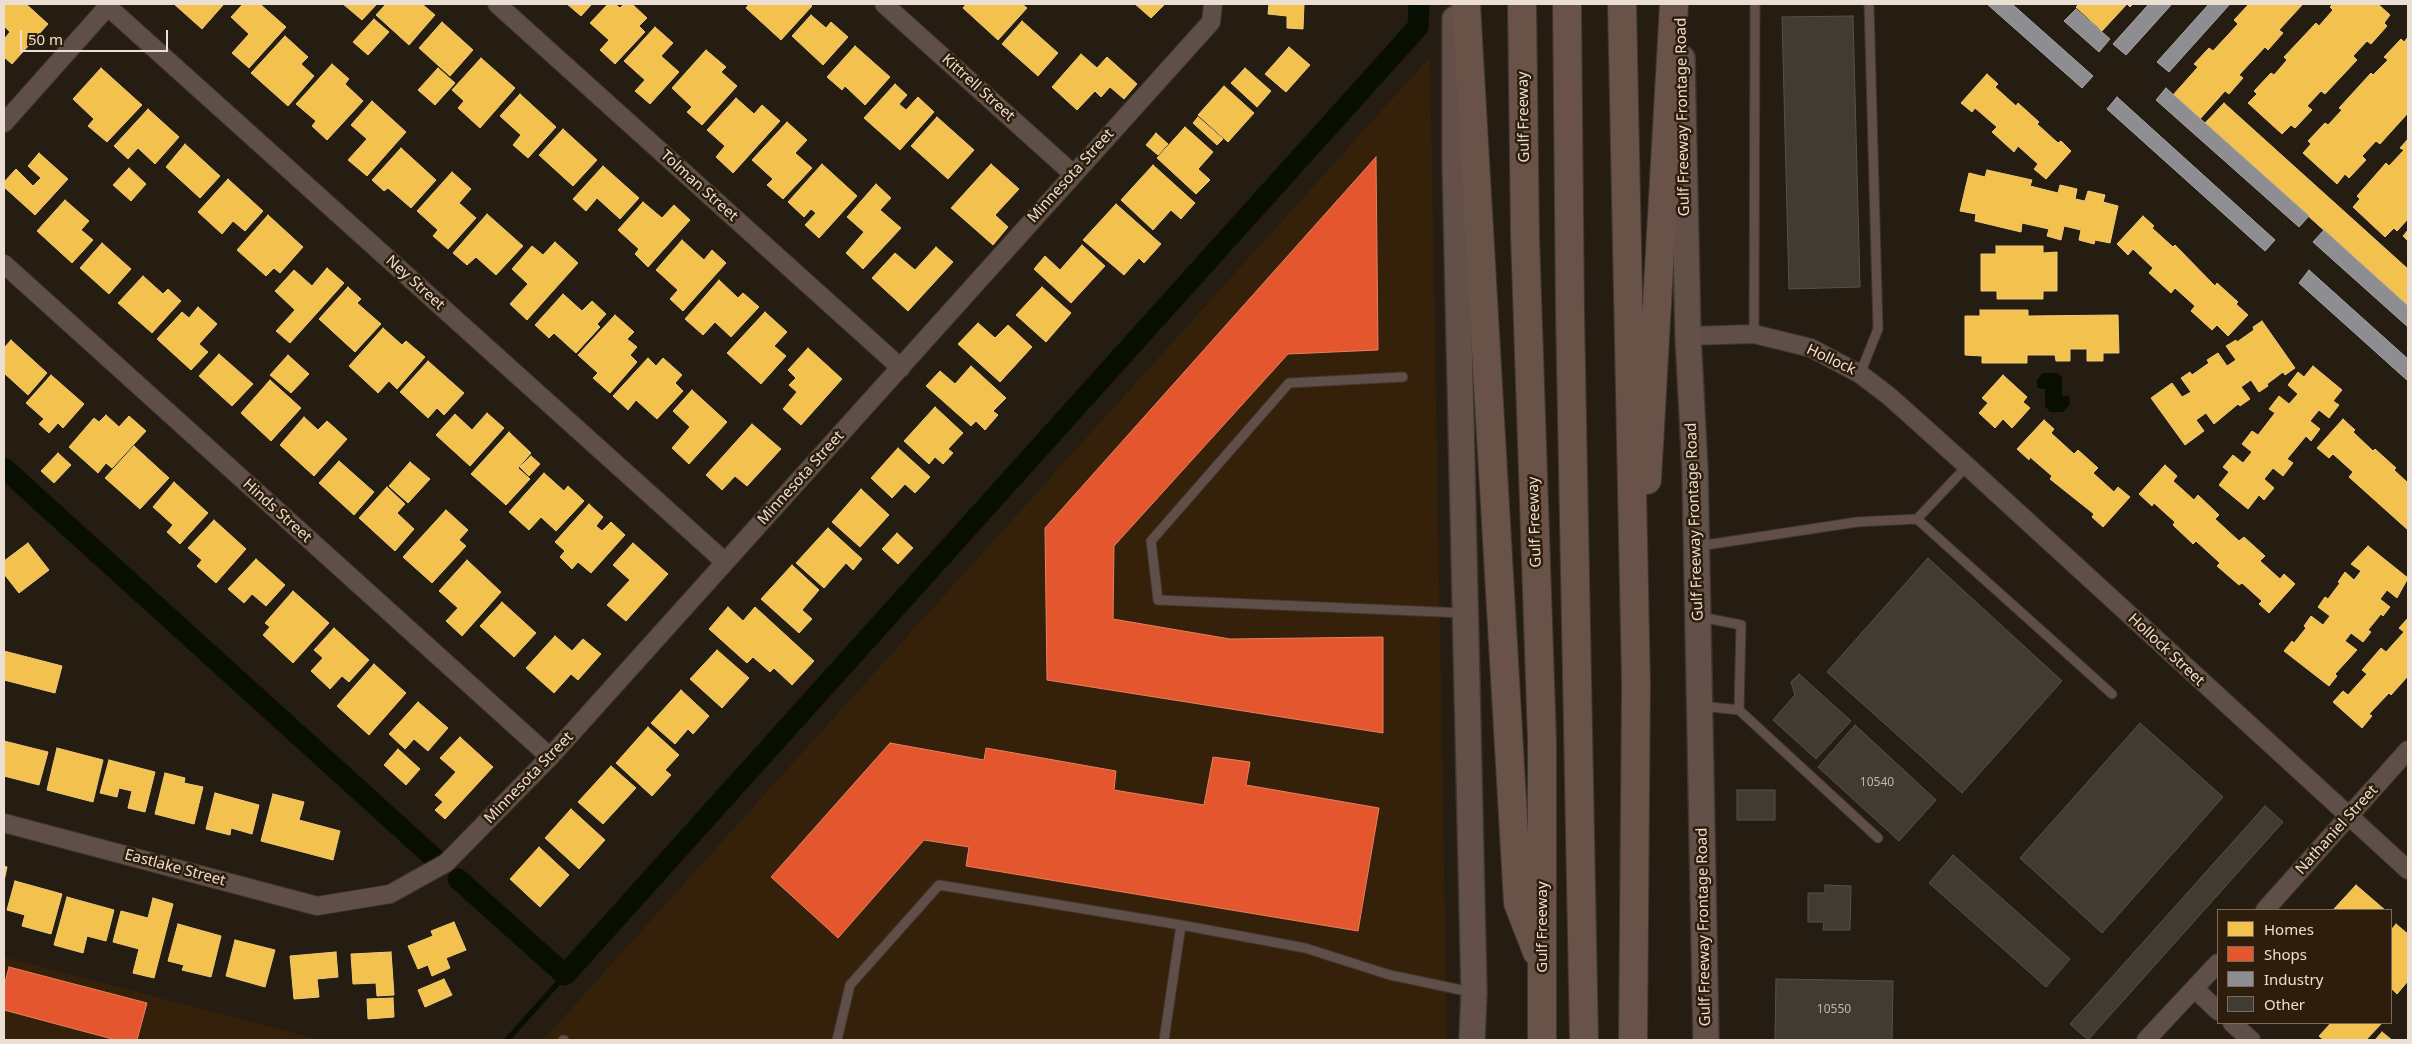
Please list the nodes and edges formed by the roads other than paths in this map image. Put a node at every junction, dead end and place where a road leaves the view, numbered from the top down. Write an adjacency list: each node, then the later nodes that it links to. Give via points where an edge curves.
1 (497, 4): 19 (street, Tolman Street)
2 (884, 4): 15 (street, Kittrell Street)
3 (1213, 4): 15 (street, Minnesota Street, via 1211,22)
4 (1455, 4): 27 (main road, via 1455,161)
5 (1466, 4): 43 (highway, via 1518,903)
6 (1522, 4): 43 (highway, Gulf Freeway, via 1525,236 1542,740)
7 (1567, 4): 52 (highway)
8 (1622, 4): 29 (highway)
9 (1674, 4): 29 (highway)
10 (1681, 4): 18 (main road, Gulf Freeway Frontage Road)
11 (1755, 4): 17 (lane)
12 (1869, 4): 20 (lane, via 1878,329)
13 (107, 5): 14 (street); 26 (street, Ney Street)
14 (4, 123)
15 (1072, 173): 19 (street, Minnesota Street)
16 (4, 264): 34 (street, Hinds Street)
17 (1754, 334): 18 (street, Hollock); 20 (street, Hollock, via 1811,348)
18 (1688, 336): 25 (main road, Gulf Freeway Frontage Road)
19 (901, 368): 26 (street, Minnesota Street)
20 (1860, 374): 22 (street, Hollock)
21 (1404, 377): 27 (lane, via 1289,383 1151,541 1158,600)
22 (1925, 429): 23 (street, Hollock Street)
23 (1967, 466): 24 (lane); 35 (street, Hollock Street)
24 (1917, 519): 25 (lane, via 1857,522); 30 (lane)
25 (1697, 547): 28 (main road, Gulf Freeway Frontage Road)
26 (725, 562): 34 (street, Minnesota Street)
27 (1465, 614): 45 (main road)
28 (1698, 616): 31 (main road, Gulf Freeway Frontage Road); 32 (lane, via 1741,625)
29 (1636, 684): 53 (highway)
30 (2112, 694)
31 (1700, 705): 32 (lane); 54 (main road, Gulf Freeway Frontage Road)
32 (1739, 710): 37 (lane)
33 (2408, 750): 35 (street, Nathaniel Street)
34 (550, 757): 39 (street, Minnesota Street, via 446,863 390,894)
35 (2349, 816): 38 (street, Hollock Street); 40 (street, Nathaniel Street)
36 (4, 822): 39 (street, Eastlake Street, via 318,906)
37 (1878, 838)
38 (2408, 870)
39 (347, 901)
40 (2266, 909)
41 (1181, 925): 45 (lane, via 1305,948 1390,975); 48 (lane, via 939,885 850,985); 49 (lane)
42 (2217, 964): 44 (street)
43 (1543, 968): 51 (highway, Gulf Freeway)
44 (2195, 990): 46 (street); 55 (street)
45 (1474, 992): 50 (main road)
46 (2217, 1009)
47 (2233, 1024): 56 (street)
48 (837, 1040)
49 (1164, 1040)
50 (1472, 1040)
51 (1542, 1040)
52 (1584, 1040)
53 (1633, 1040)
54 (1706, 1040)
55 (2146, 1040)
56 (2251, 1040)

